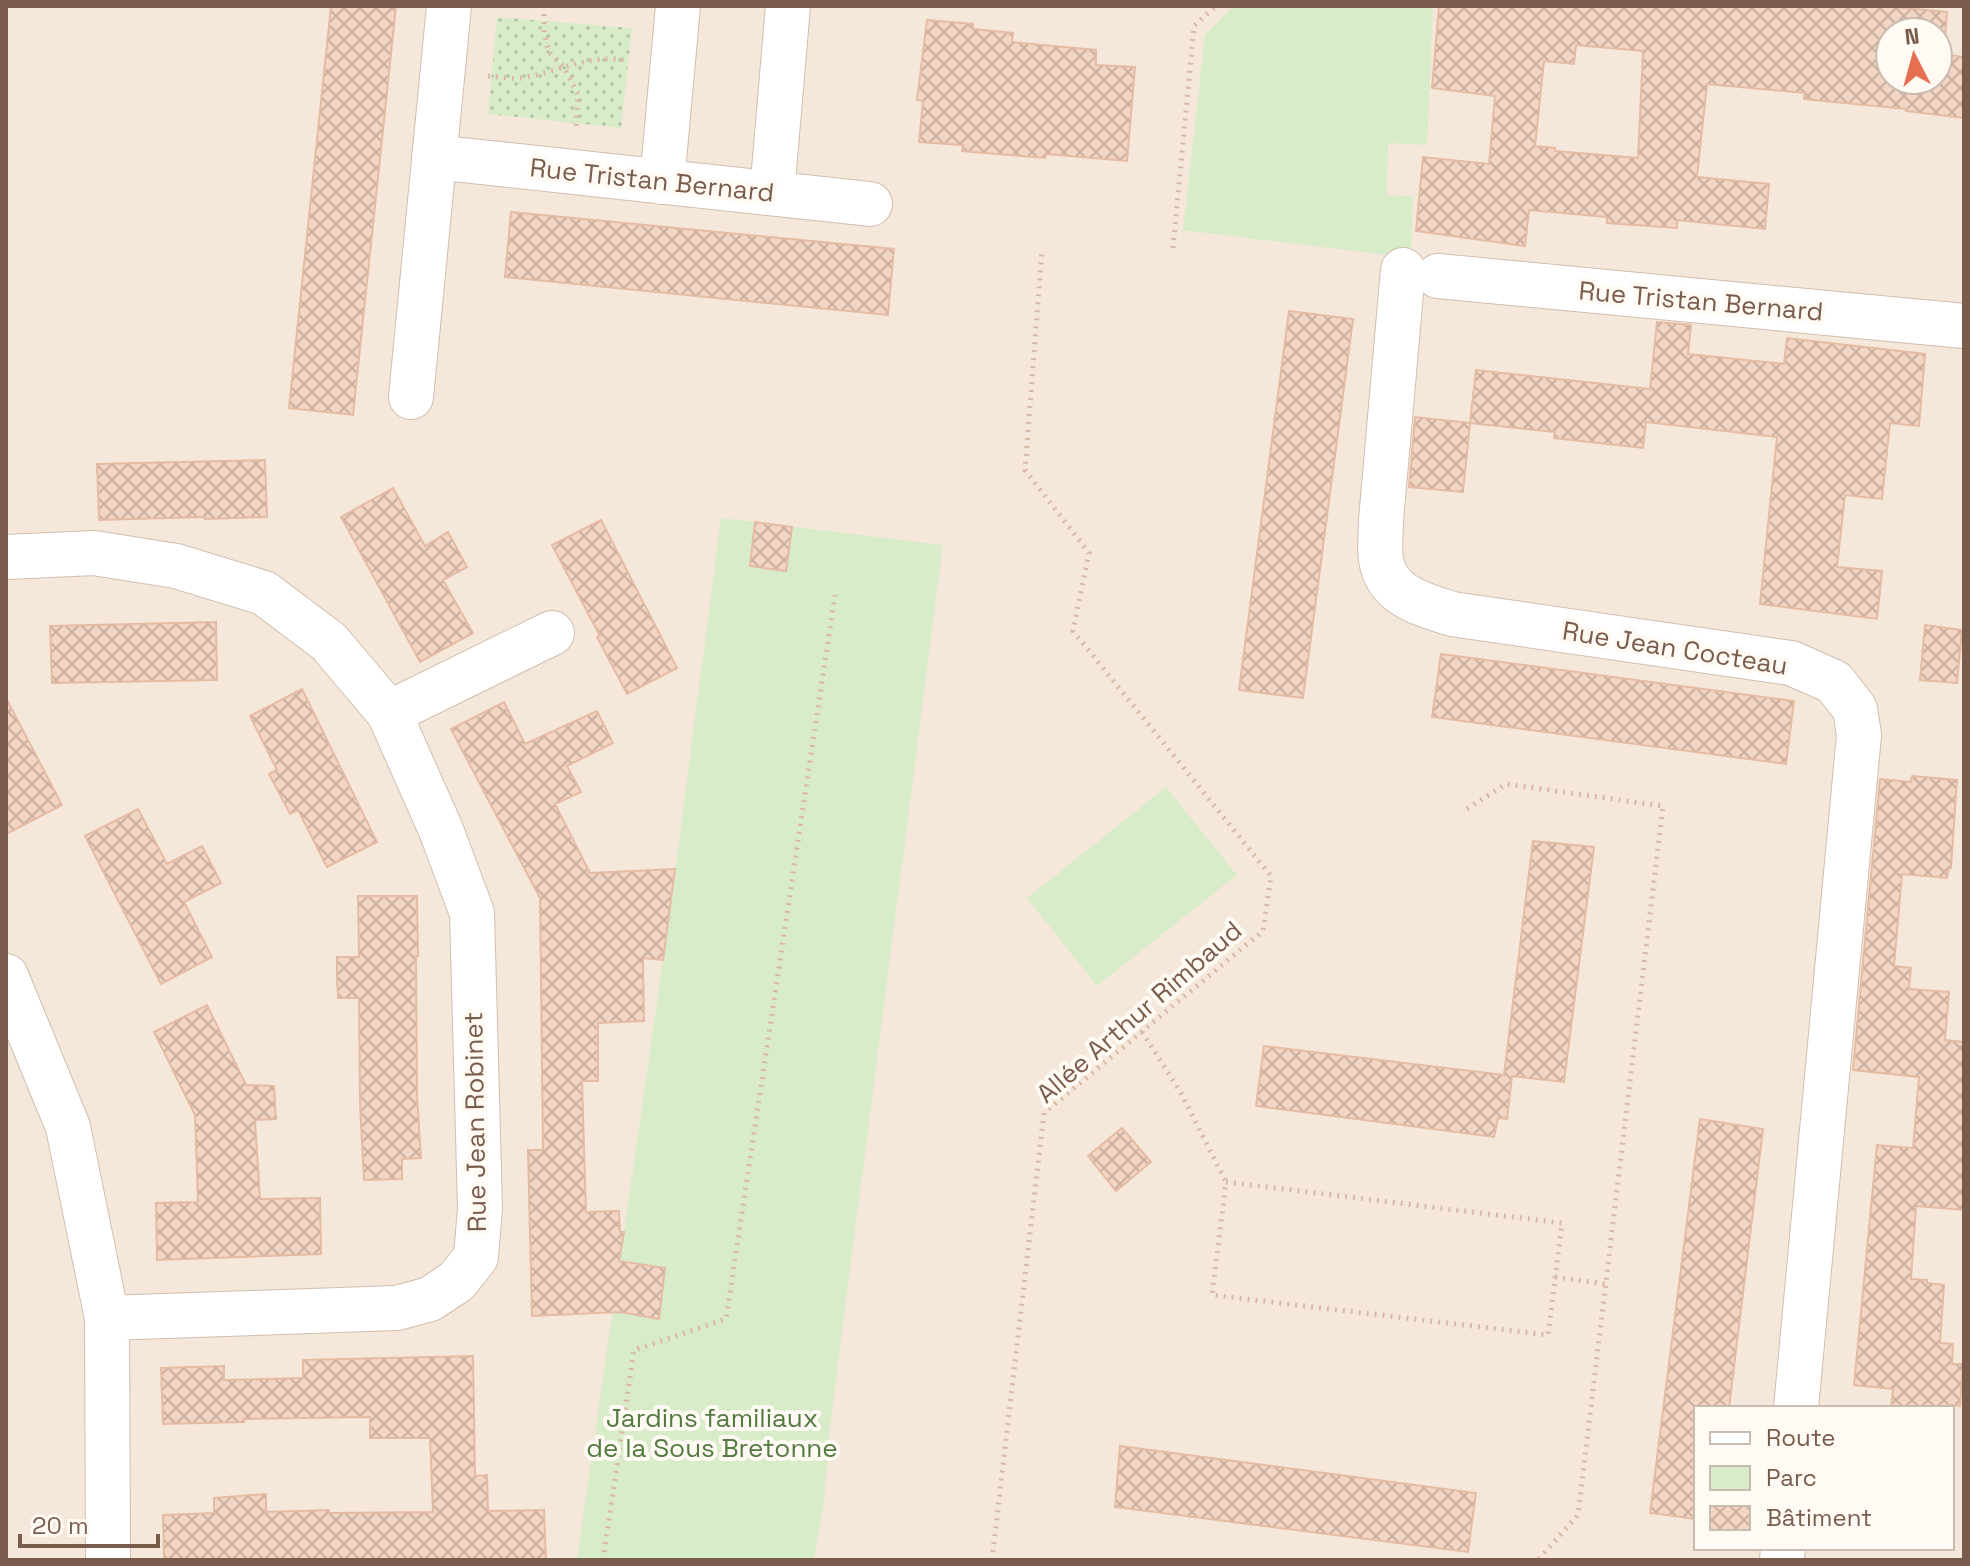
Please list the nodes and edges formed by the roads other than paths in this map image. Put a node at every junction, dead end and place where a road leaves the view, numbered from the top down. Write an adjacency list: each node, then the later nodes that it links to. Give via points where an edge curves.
1 (449, 6): 4 (street)
2 (678, 6): 5 (street)
3 (788, 6): 6 (street)
4 (434, 157): 5 (street, Rue Tristan Bernard); 10 (street)
5 (662, 182): 6 (street, Rue Tristan Bernard)
6 (772, 193): 7 (street, Rue Tristan Bernard)
7 (870, 204)
8 (1421, 273): 9 (street, Rue Tristan Bernard); 16 (street, Rue Jean Cocteau, via 1381,520 1387,579 1409,599 1452,614 1791,663 1834,682 1855,709 1859,735)
9 (1964, 326)
10 (411, 397)
11 (6, 557): 13 (street, Rue Jean Robinet, via 94,553 176,566 264,593 329,642)
12 (552, 633): 13 (street)
13 (389, 713): 15 (street, Rue Jean Robinet, via 472,913 480,1208 476,1257 457,1281 430,1299 397,1308)
14 (6, 976): 15 (street, via 68,1127)
15 (107, 1318): 17 (street)
16 (1796, 1406)
17 (108, 1560)

